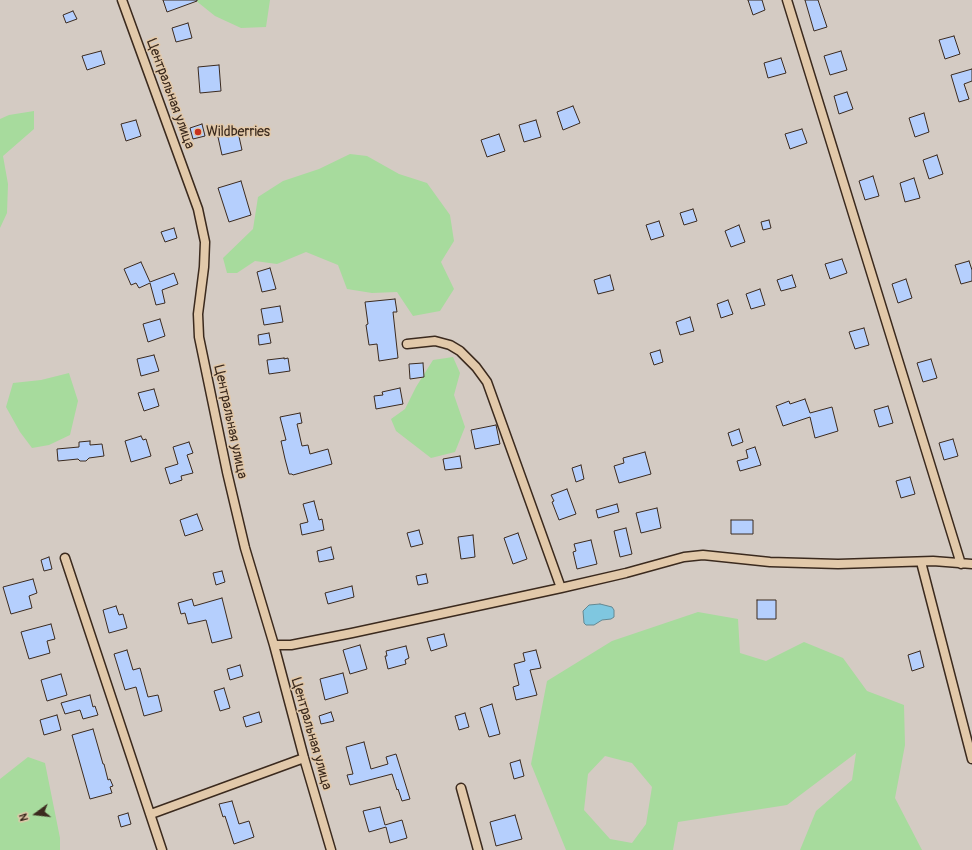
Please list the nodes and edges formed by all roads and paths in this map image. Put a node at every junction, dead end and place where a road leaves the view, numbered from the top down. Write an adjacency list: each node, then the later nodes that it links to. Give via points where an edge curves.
1 (122, 0): 9 (street, Центральная улица, via 198,209 205,242 198,314 199,337 245,548)
2 (787, 0): 6 (street)
3 (407, 344): 8 (street, via 435,341 450,345 476,367 487,382)
4 (65, 558): 13 (street)
5 (921, 562): 6 (street); 8 (street, via 770,562 703,555 684,557); 11 (street)
6 (961, 564): 7 (street)
7 (972, 564)
8 (562, 588): 9 (street, via 352,633 291,645)
9 (274, 645): 10 (street, Центральная улица)
10 (304, 758): 13 (street); 15 (street, Центральная улица)
11 (972, 759)
12 (461, 788): 16 (street)
13 (151, 814): 14 (street)
14 (162, 850)
15 (331, 850)
16 (478, 850)

